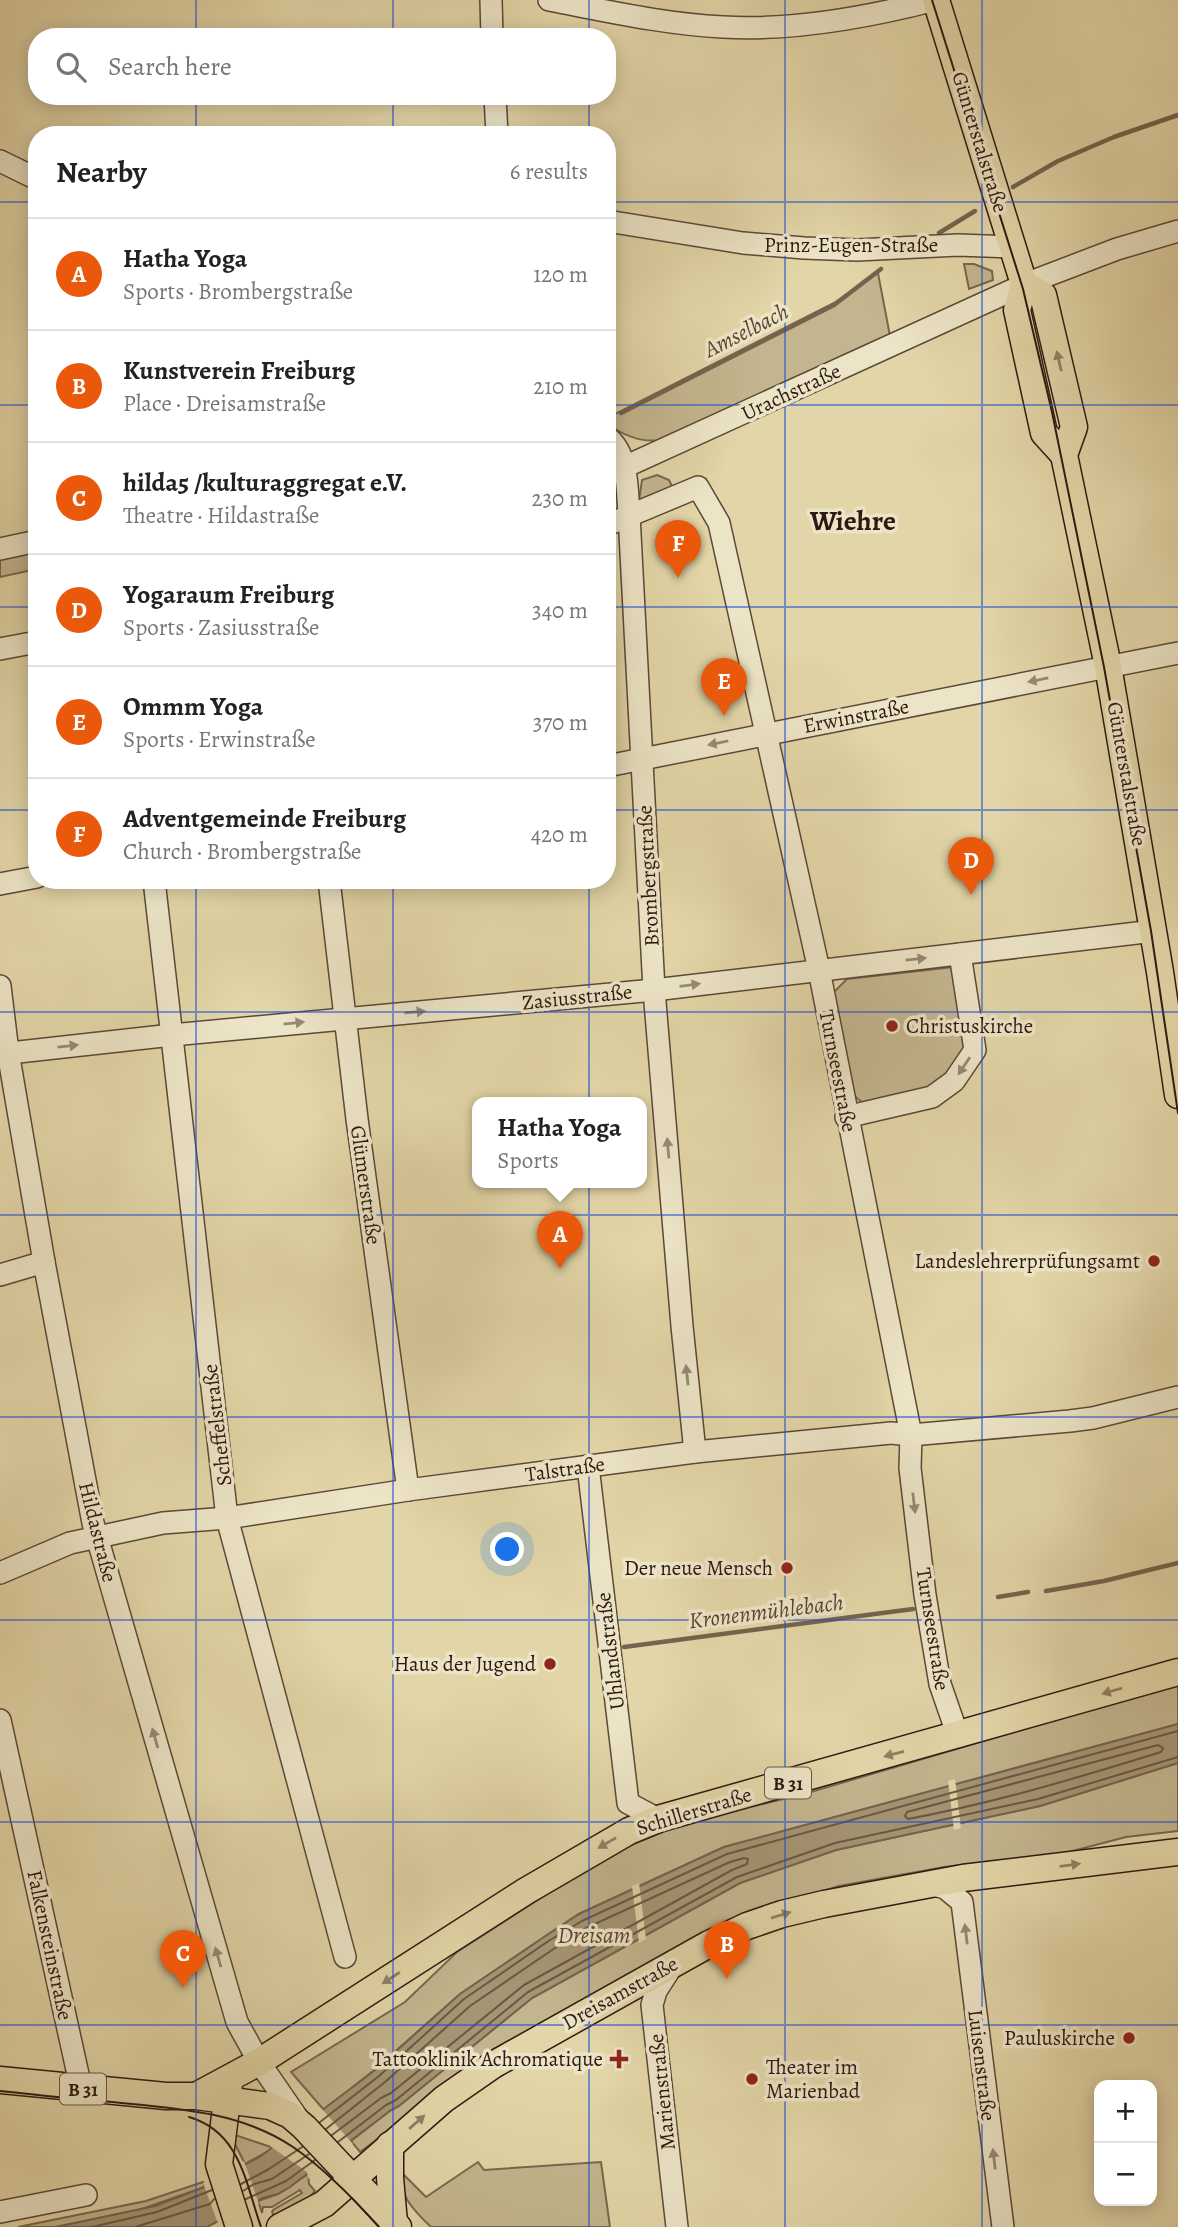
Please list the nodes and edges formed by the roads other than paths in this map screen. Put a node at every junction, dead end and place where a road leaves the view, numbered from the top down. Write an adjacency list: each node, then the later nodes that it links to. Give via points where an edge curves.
1 (491, 0): 4 (street)
2 (549, 0): 3 (street, via 656,21 726,27 875,15)
3 (935, 0): 11 (main road, Günterstalstraße)
4 (492, 28)
5 (495, 105): 6 (street)
6 (497, 126)
7 (0, 161): 8 (street)
8 (28, 175)
9 (616, 222): 11 (street, Prinz-Eugen-Straße, via 804,248)
10 (1178, 231): 12 (street, Urachstraße)
11 (1013, 247): 12 (main road, Günterstalstraße)
12 (1024, 284): 14 (street, Urachstraße); 22 (main road, Günterstalstraße, via 1043,295 1074,426 1063,455)
13 (616, 443): 14 (street)
14 (616, 471): 15 (street, Brombergstraße)
15 (629, 515): 16 (street); 23 (street, Turnseestraße, via 698,487 719,523); 24 (street, Brombergstraße)
16 (616, 521)
17 (28, 543): 18 (street)
18 (0, 548)
19 (28, 644): 20 (street)
20 (0, 649)
21 (1178, 653): 22 (street, Erwinstraße)
22 (1106, 666): 23 (street, Erwinstraße, one-way to 23); 30 (main road, Günterstalstraße)
23 (764, 734): 24 (street, Erwinstraße, one-way to 24); 32 (street, Turnseestraße)
24 (643, 758): 25 (street, Erwinstraße); 34 (street, Brombergstraße)
25 (616, 764)
26 (28, 879): 27 (street)
27 (0, 884)
28 (155, 889): 36 (street, Scheffelstraße)
29 (330, 889): 35 (street, Glümerstraße)
30 (1154, 931): 31 (street, Zasiusstraße); 38 (main road, Günterstalstraße)
31 (960, 954): 32 (street, Zasiusstraße, one-way to 31); 39 (street, one-way to 39, via 975,1050 954,1081 932,1097)
32 (819, 970): 34 (street, Zasiusstraße, one-way to 32); 39 (street, Turnseestraße)
33 (0, 986): 37 (street, Hildastraße)
34 (654, 990): 35 (street, Zasiusstraße, one-way to 34); 46 (street, Brombergstraße, one-way to 34)
35 (346, 1018): 36 (street, Zasiusstraße, one-way to 35); 48 (street, Glümerstraße)
36 (172, 1035): 37 (street, Zasiusstraße, one-way to 36); 49 (street, Scheffelstraße)
37 (4, 1053): 40 (street, Hildastraße)
38 (1178, 1095)
39 (846, 1116): 45 (street, Turnseestraße)
40 (44, 1262): 41 (street); 50 (street, Hildastraße)
41 (0, 1275)
42 (1178, 1378): 44 (street, Talstraße)
43 (1178, 1397): 44 (street, Talstraße)
44 (1138, 1407): 45 (street, Talstraße, via 1055,1423)
45 (911, 1435): 46 (street, Talstraße, via 891,1433); 54 (street, Turnseestraße, one-way to 54, via 910,1468 925,1595 940,1684)
46 (695, 1452): 47 (street, Talstraße)
47 (588, 1466): 48 (street, Talstraße); 55 (street, Uhlandstraße, via 628,1802)
48 (408, 1490): 49 (street, Talstraße)
49 (228, 1518): 50 (street, Talstraße, via 163,1523); 60 (street, Scheffelstraße)
50 (97, 1536): 51 (street, Talstraße); 62 (street, Hildastraße, one-way to 50, via 237,2022)
51 (0, 1573)
52 (1178, 1672): 54 (main road, Schillerstraße / B 31, one-way to 54)
53 (0, 1720): 64 (street, Falkensteinstraße)
54 (958, 1736): 55 (main road, Schillerstraße / B 31, one-way to 55)
55 (658, 1819): 62 (main road, Schillerstraße / B 31, one-way to 62, via 629,1830 526,1891)
56 (1178, 1852): 57 (main road, Dreisamstraße, one-way to 56)
57 (995, 1875): 58 (main road, Dreisamstraße); 59 (street)
58 (930, 1884): 59 (street, via 945,1888); 61 (main road, Dreisamstraße, one-way to 58, via 747,1926 782,1914)
59 (962, 1902): 75 (street, Luisenstraße, one-way to 59)
60 (345, 1957)
61 (674, 1964): 67 (main road, Dreisamstraße, one-way to 61, via 493,2065); 74 (street, Marienstraße, via 652,2005)
62 (259, 2062): 65 (main road, B 31); 66 (street, Hildastraße)
63 (0, 2080): 64 (main road, B 31)
64 (81, 2088): 65 (main road, B 31, via 166,2096)
65 (228, 2089): 66 (main road); 71 (main road, via 219,2164)
66 (294, 2116): 68 (main road)
67 (390, 2145): 68 (main road, Dreisamstraße); 72 (main road)
68 (346, 2172): 72 (main road); 73 (main road, Dreisamstraße, via 324,2204)
69 (86, 2195): 70 (street)
70 (0, 2212)
71 (238, 2225)
72 (396, 2225)
73 (281, 2227)
74 (677, 2227)
75 (1003, 2227)

